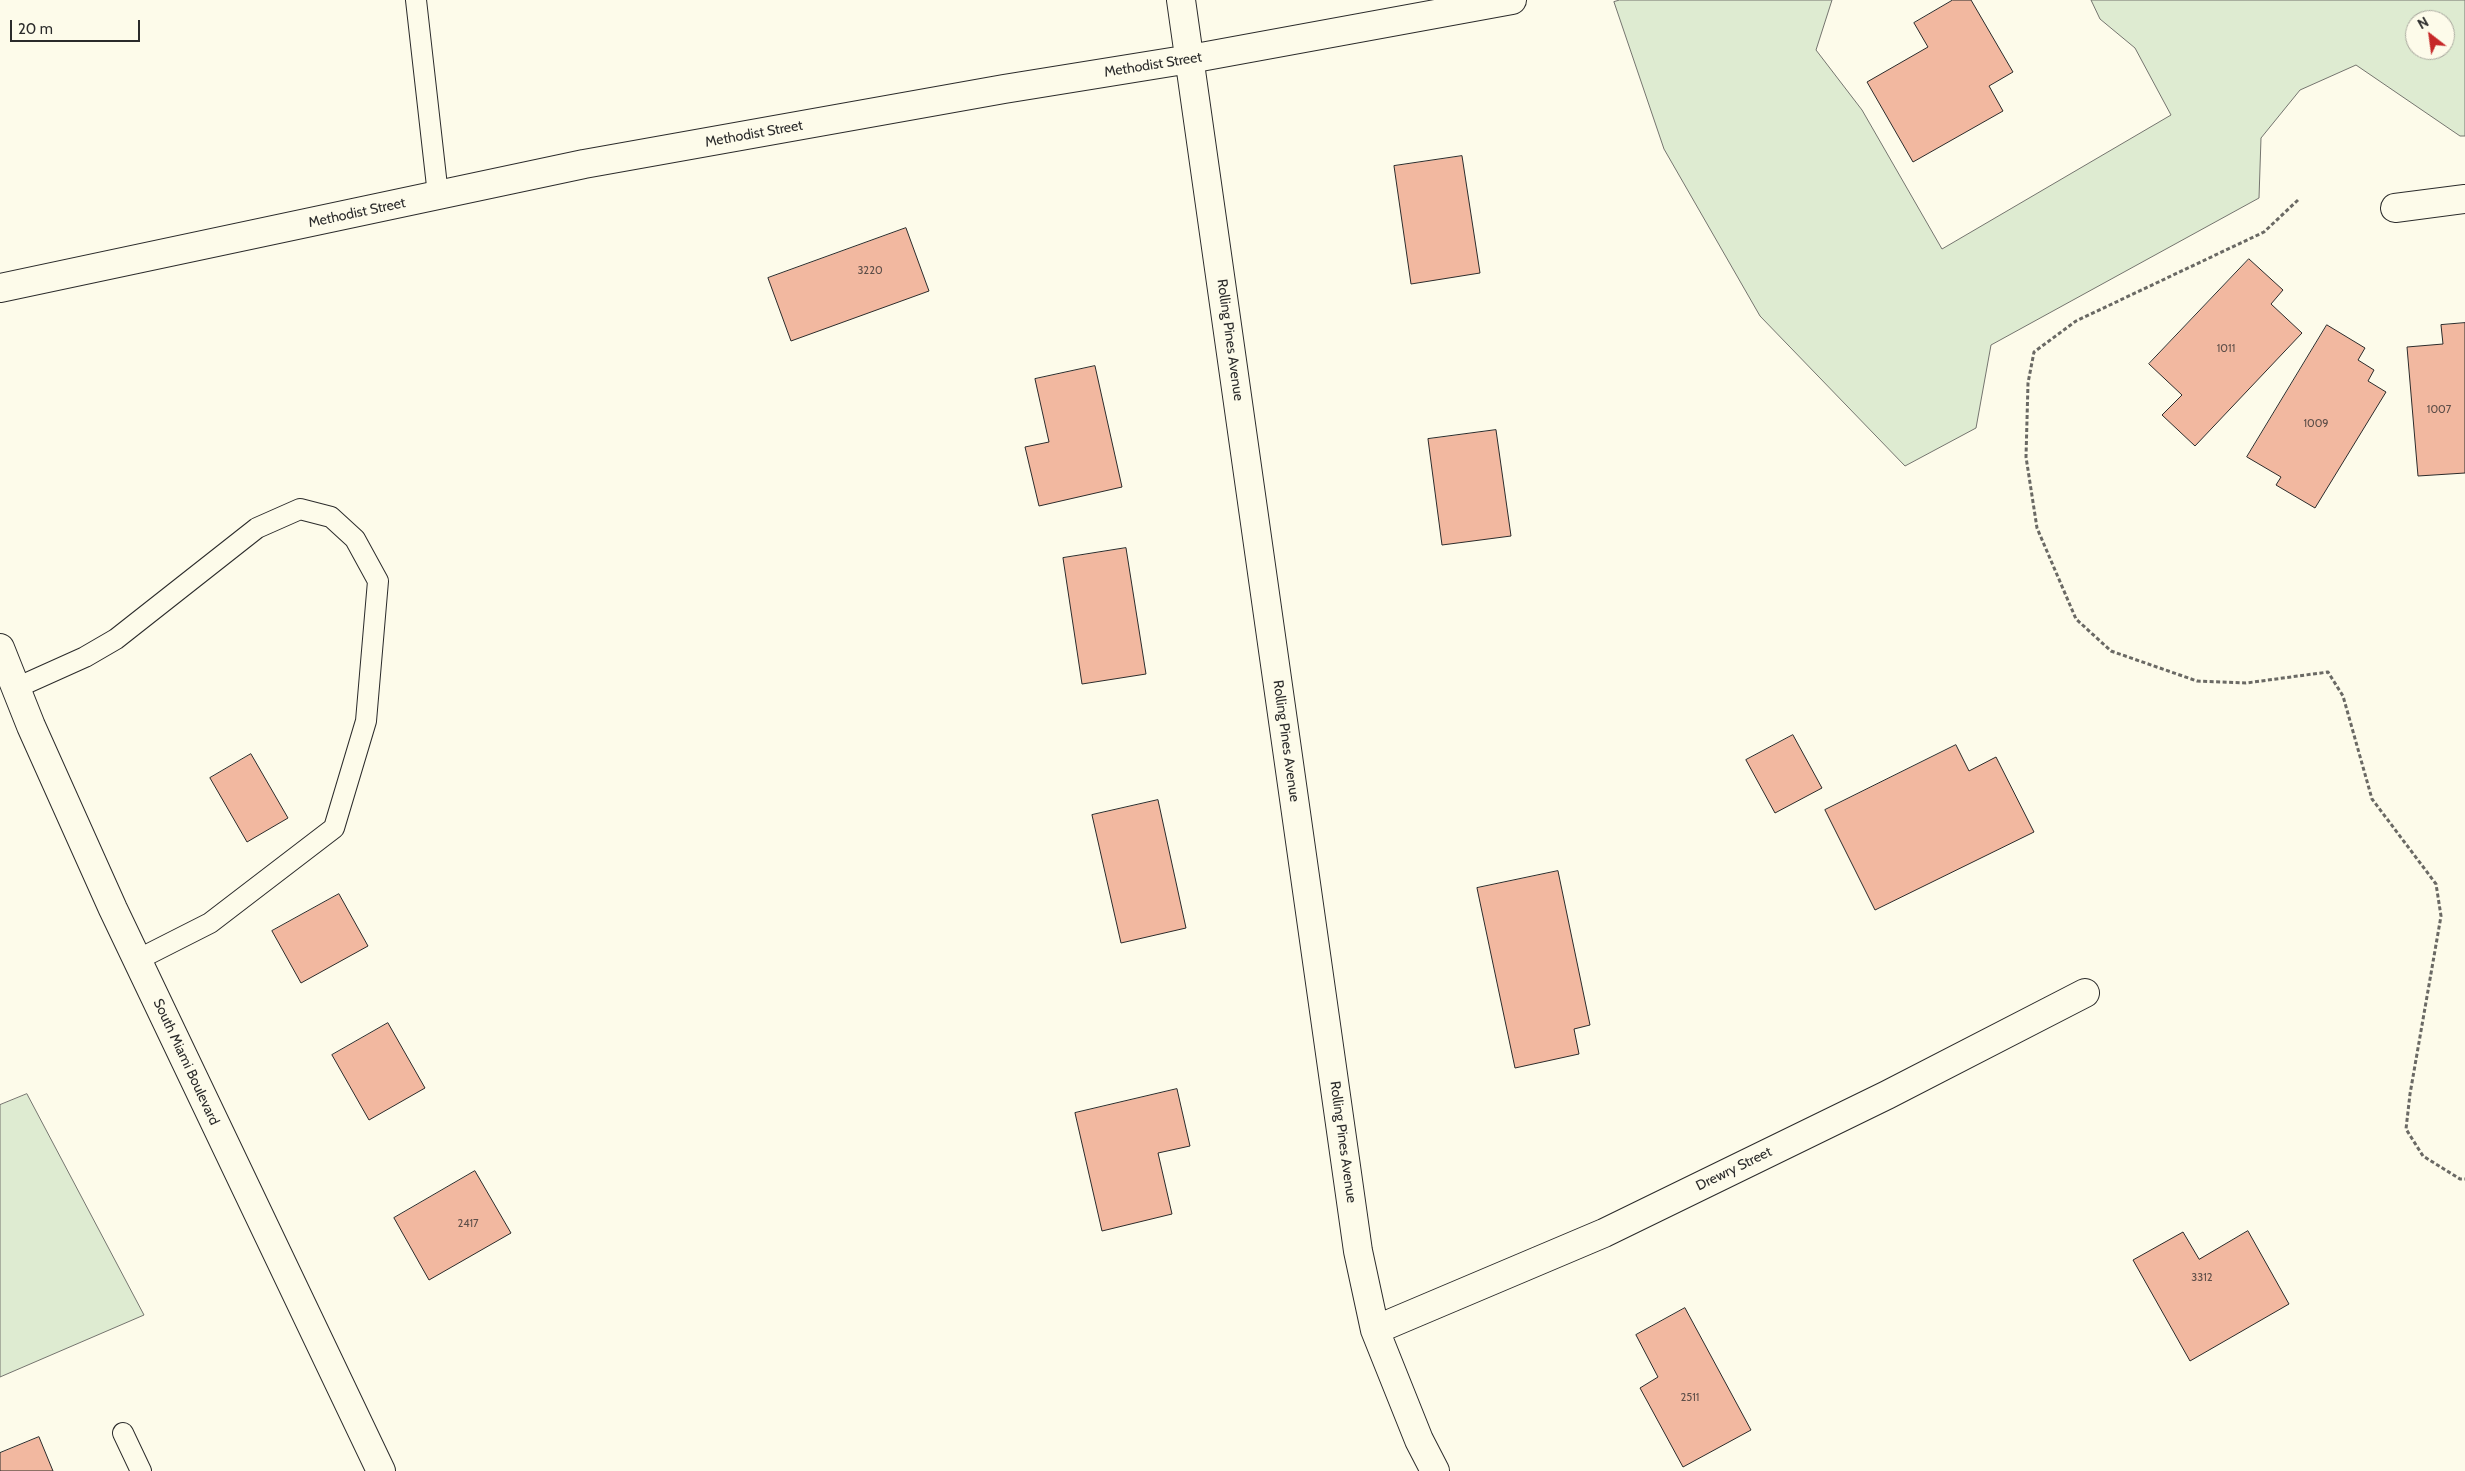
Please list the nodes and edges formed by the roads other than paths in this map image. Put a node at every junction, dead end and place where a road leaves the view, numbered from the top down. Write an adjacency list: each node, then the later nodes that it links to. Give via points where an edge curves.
1 (416, 0): 5 (lane)
2 (1181, 0): 4 (street, Rolling Pines Avenue)
3 (1512, 0): 4 (street, Methodist Street)
4 (1190, 59): 5 (street, Methodist Street, via 584,164); 13 (street, Rolling Pines Avenue, via 1358,1251)
5 (438, 195): 8 (street, Methodist Street)
6 (2465, 199): 7 (street)
7 (2395, 208)
8 (0, 288)
9 (0, 648): 10 (street, South Miami Boulevard)
10 (16, 688): 11 (street, South Miami Boulevard); 11 (lane, via 85,657 116,639 257,528 300,509 331,517 355,539 378,581 366,721 334,828 210,923)
11 (137, 960): 16 (street, South Miami Boulevard)
12 (2085, 993): 13 (street, Drewry Street, via 1887,1095 1604,1233)
13 (1375, 1330): 17 (street, Rolling Pines Avenue)
14 (123, 1433): 15 (lane)
15 (141, 1471)
16 (381, 1471)
17 (1434, 1471)

